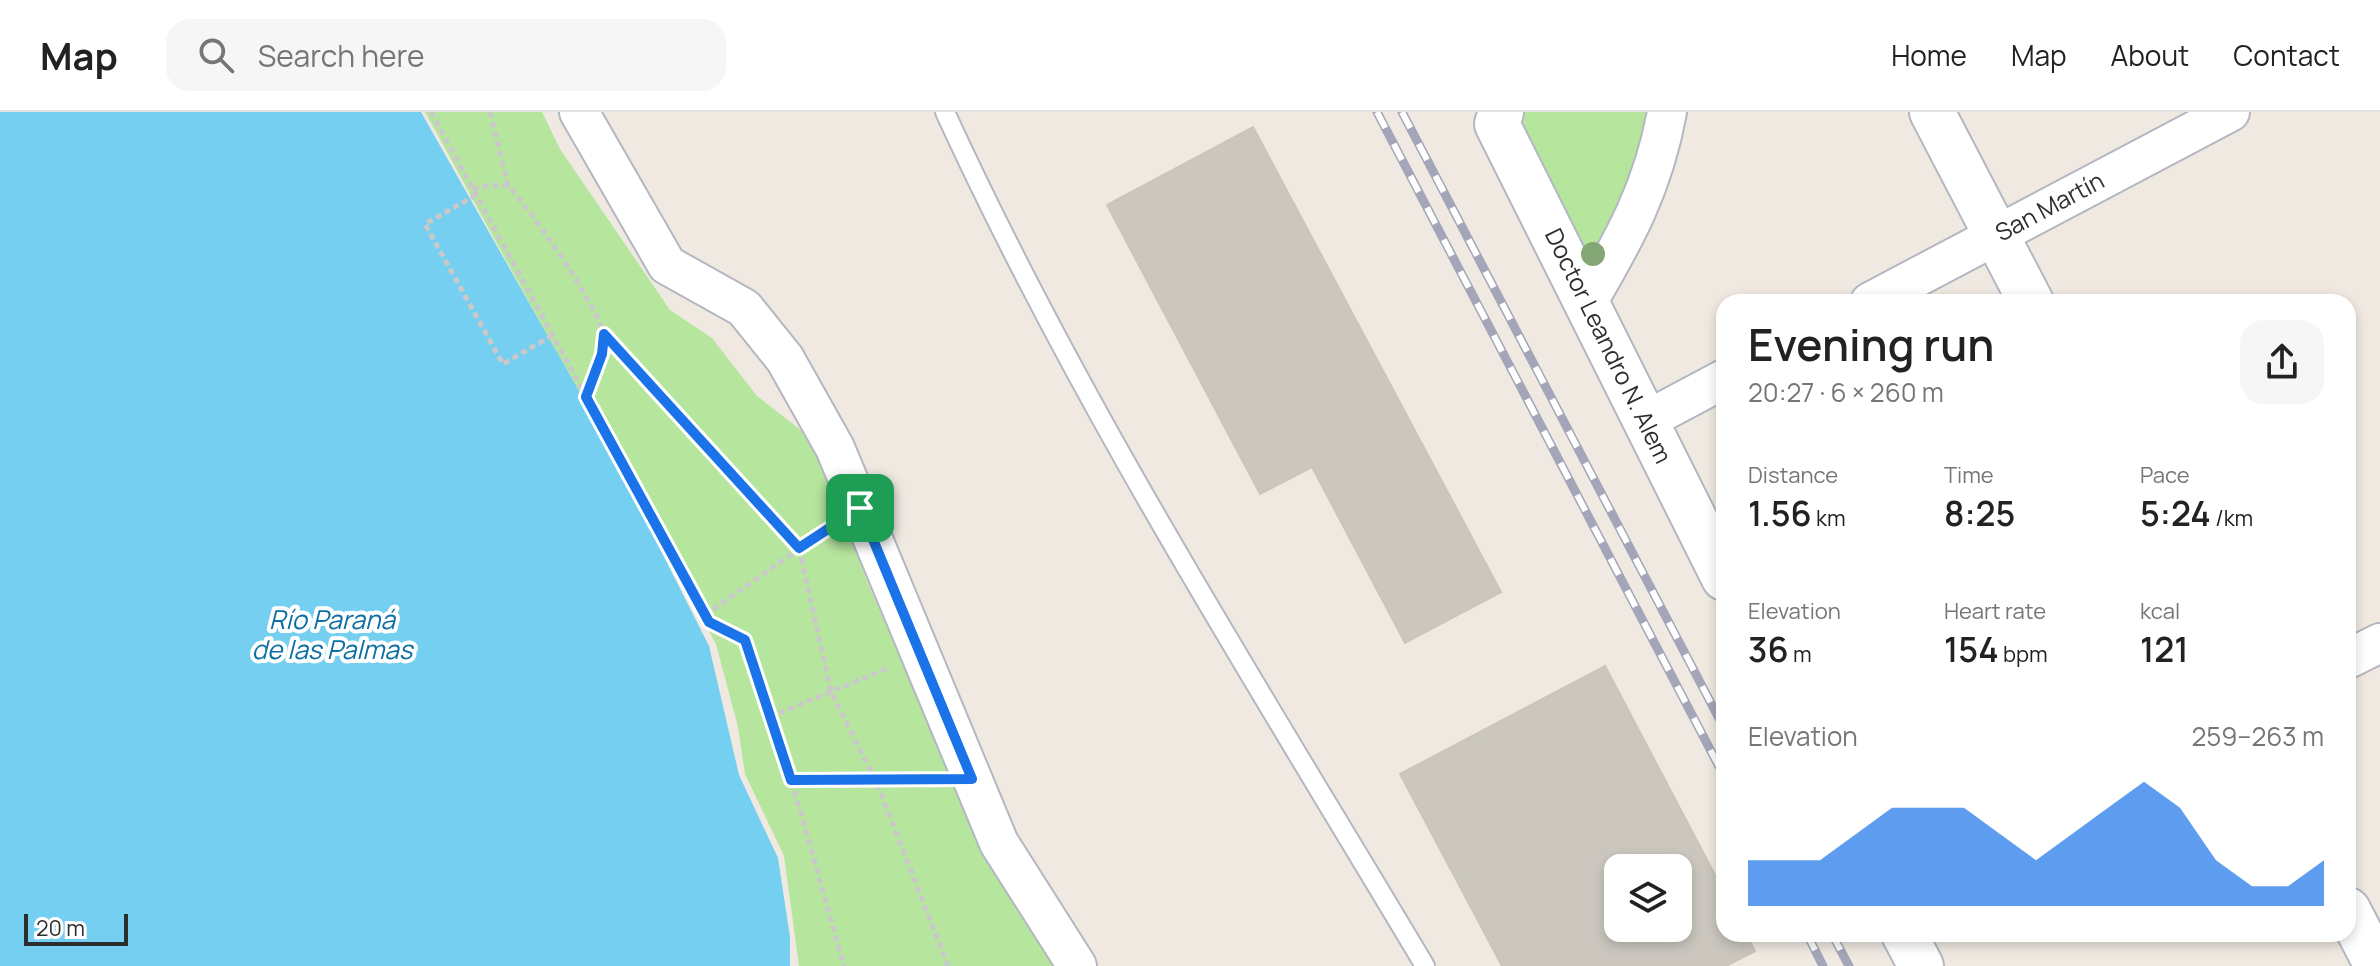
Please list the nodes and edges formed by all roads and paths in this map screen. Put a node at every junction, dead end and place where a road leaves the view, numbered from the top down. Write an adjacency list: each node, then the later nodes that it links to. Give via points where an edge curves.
1 (431, 112): 10 (path)
2 (490, 112): 9 (path)
3 (579, 112): 20 (street, via 667,265 744,308 785,359 835,448)
4 (945, 112): 37 (lane, via 1203,599)
5 (1501, 112): 14 (street, Doctor Leandro N. Alem, via 1497,124)
6 (1667, 112): 14 (street, via 1658,161 1628,234)
7 (1932, 112): 11 (street)
8 (2230, 112): 11 (street, San Martín)
9 (508, 186): 10 (path); 15 (path, via 526,204)
10 (474, 192): 16 (path); 16 (path, via 425,224 503,364)
11 (1996, 235): 12 (street, San Martín); 13 (street)
12 (1885, 294)
13 (2027, 294)
14 (1587, 303): 19 (street, Doctor Leandro N. Alem)
15 (604, 334): 18 (path); 21 (path)
16 (553, 335): 18 (path)
17 (1716, 383): 19 (street)
18 (586, 397): 23 (path)
19 (1645, 421): 22 (street, Doctor Leandro N. Alem)
20 (860, 508): 21 (path); 25 (street)
21 (799, 548): 23 (path); 27 (path)
22 (1716, 562)
23 (705, 615): 28 (path, via 745,640)
24 (2380, 643): 26 (street)
25 (919, 655): 27 (path); 30 (street)
26 (2356, 655)
27 (831, 692): 28 (path); 29 (path)
28 (770, 717): 31 (path)
29 (874, 778): 30 (path); 31 (path); 35 (path)
30 (972, 779): 36 (street, via 999,843)
31 (791, 780): 34 (path)
32 (2356, 925): 39 (street)
33 (1908, 942): 38 (street)
34 (844, 966)
35 (948, 966)
36 (1077, 966)
37 (1425, 966)
38 (1921, 966)
39 (2377, 966)

